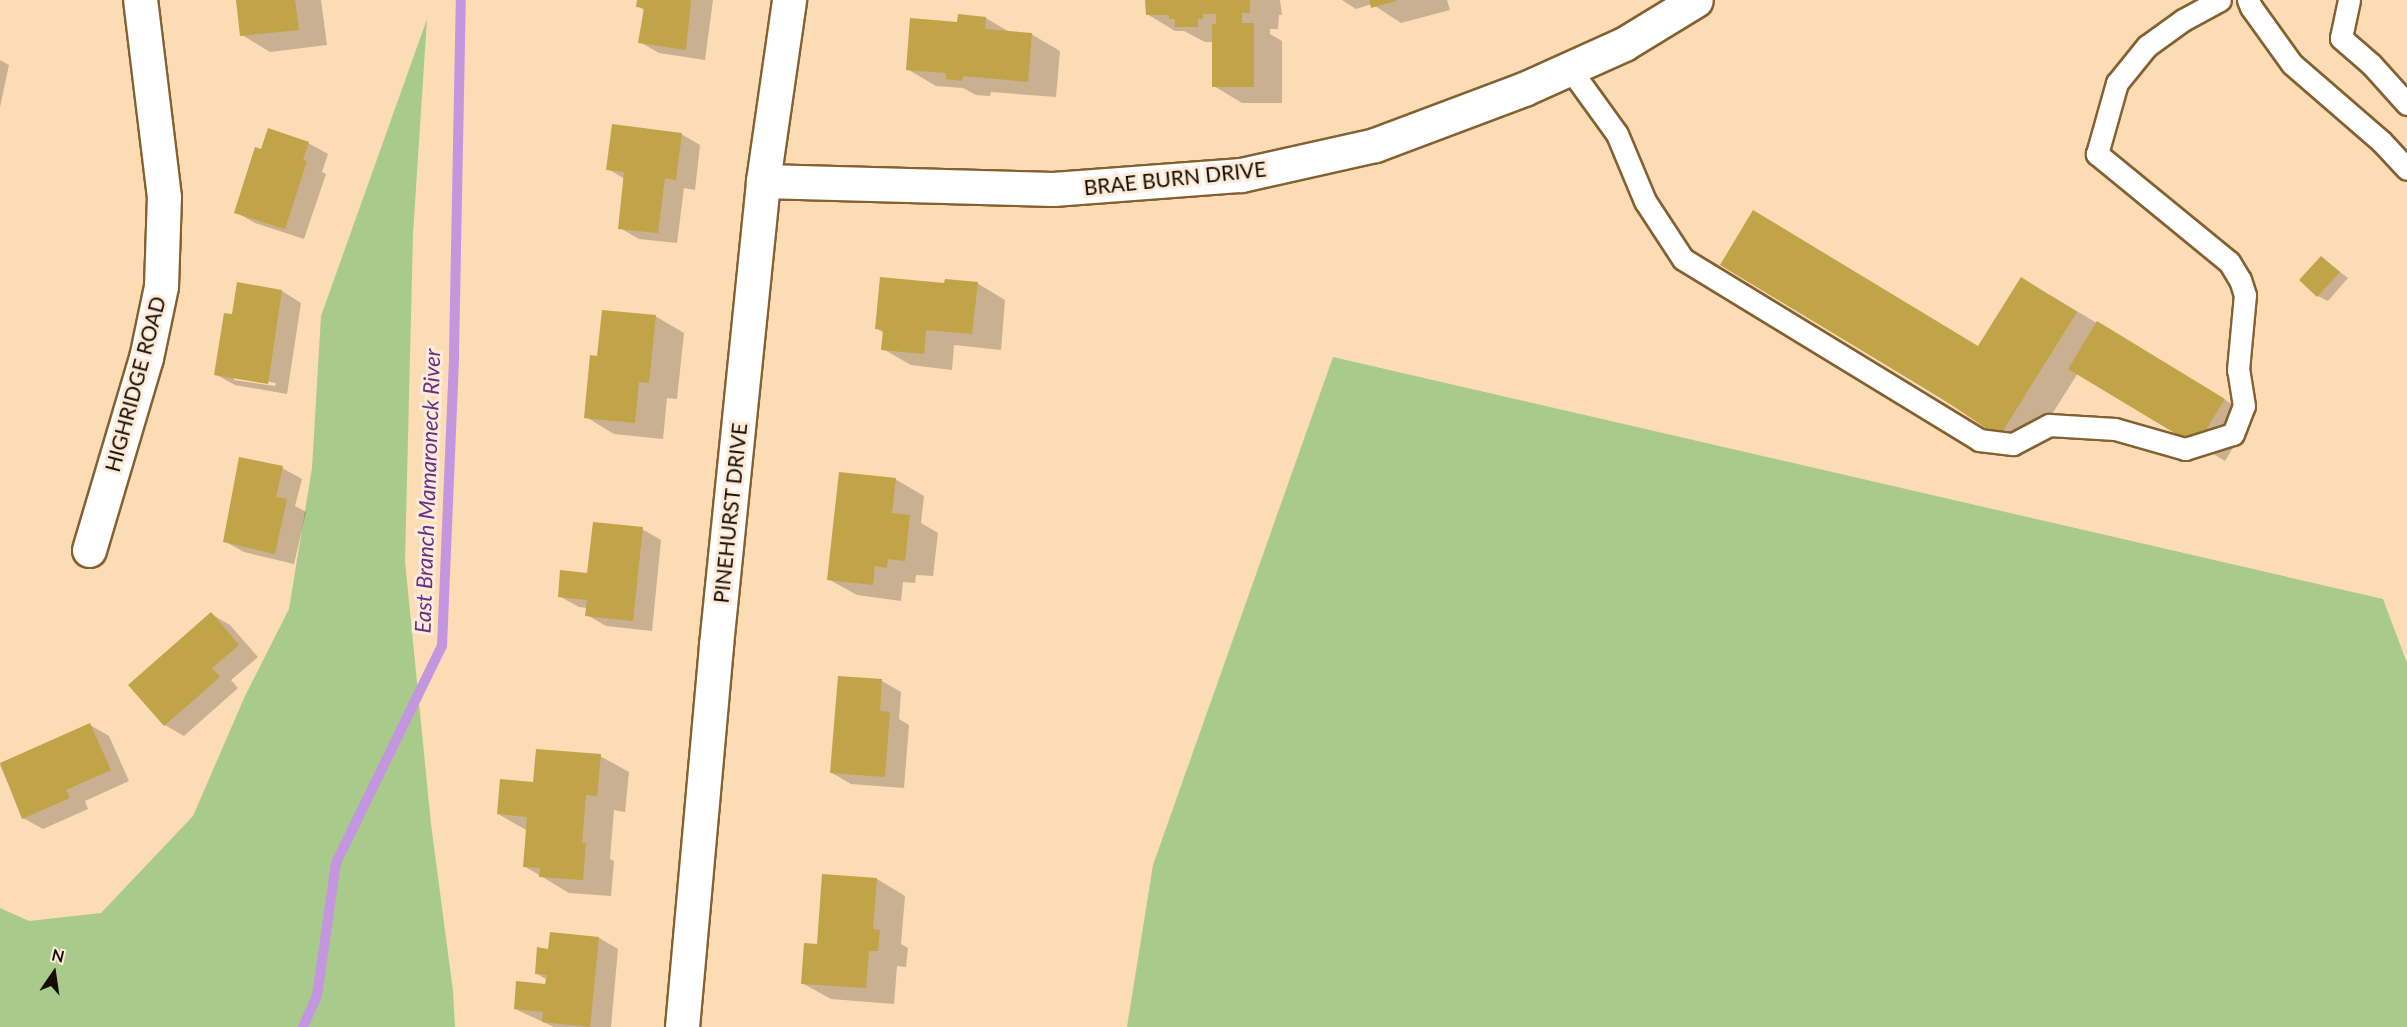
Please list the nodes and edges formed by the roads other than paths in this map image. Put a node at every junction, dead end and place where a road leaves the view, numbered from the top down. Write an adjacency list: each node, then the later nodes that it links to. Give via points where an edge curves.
1 (140, 0): 11 (street, HIGHRIDGE ROAD, via 164,197 161,286 146,358)
2 (789, 0): 10 (street, PINEHURST DRIVE)
3 (1696, 0): 7 (street, BRAE BURN DRIVE, via 1624,44)
4 (2220, 0): 7 (lane, via 2147,45 2117,83 2097,154 2229,262 2245,295 2238,370 2244,406 2233,434 2185,449 2115,429 2049,425 2013,444 1979,440 1683,259 1645,201 1617,134)
5 (2248, 0): 9 (lane, via 2292,64)
6 (2349, 0): 8 (lane, via 2341,38)
7 (1570, 69): 10 (street, BRAE BURN DRIVE, via 1375,145 1241,175 1053,189)
8 (2407, 104)
9 (2407, 169)
10 (763, 181): 12 (street, PINEHURST DRIVE)
11 (89, 550)
12 (682, 1027)

